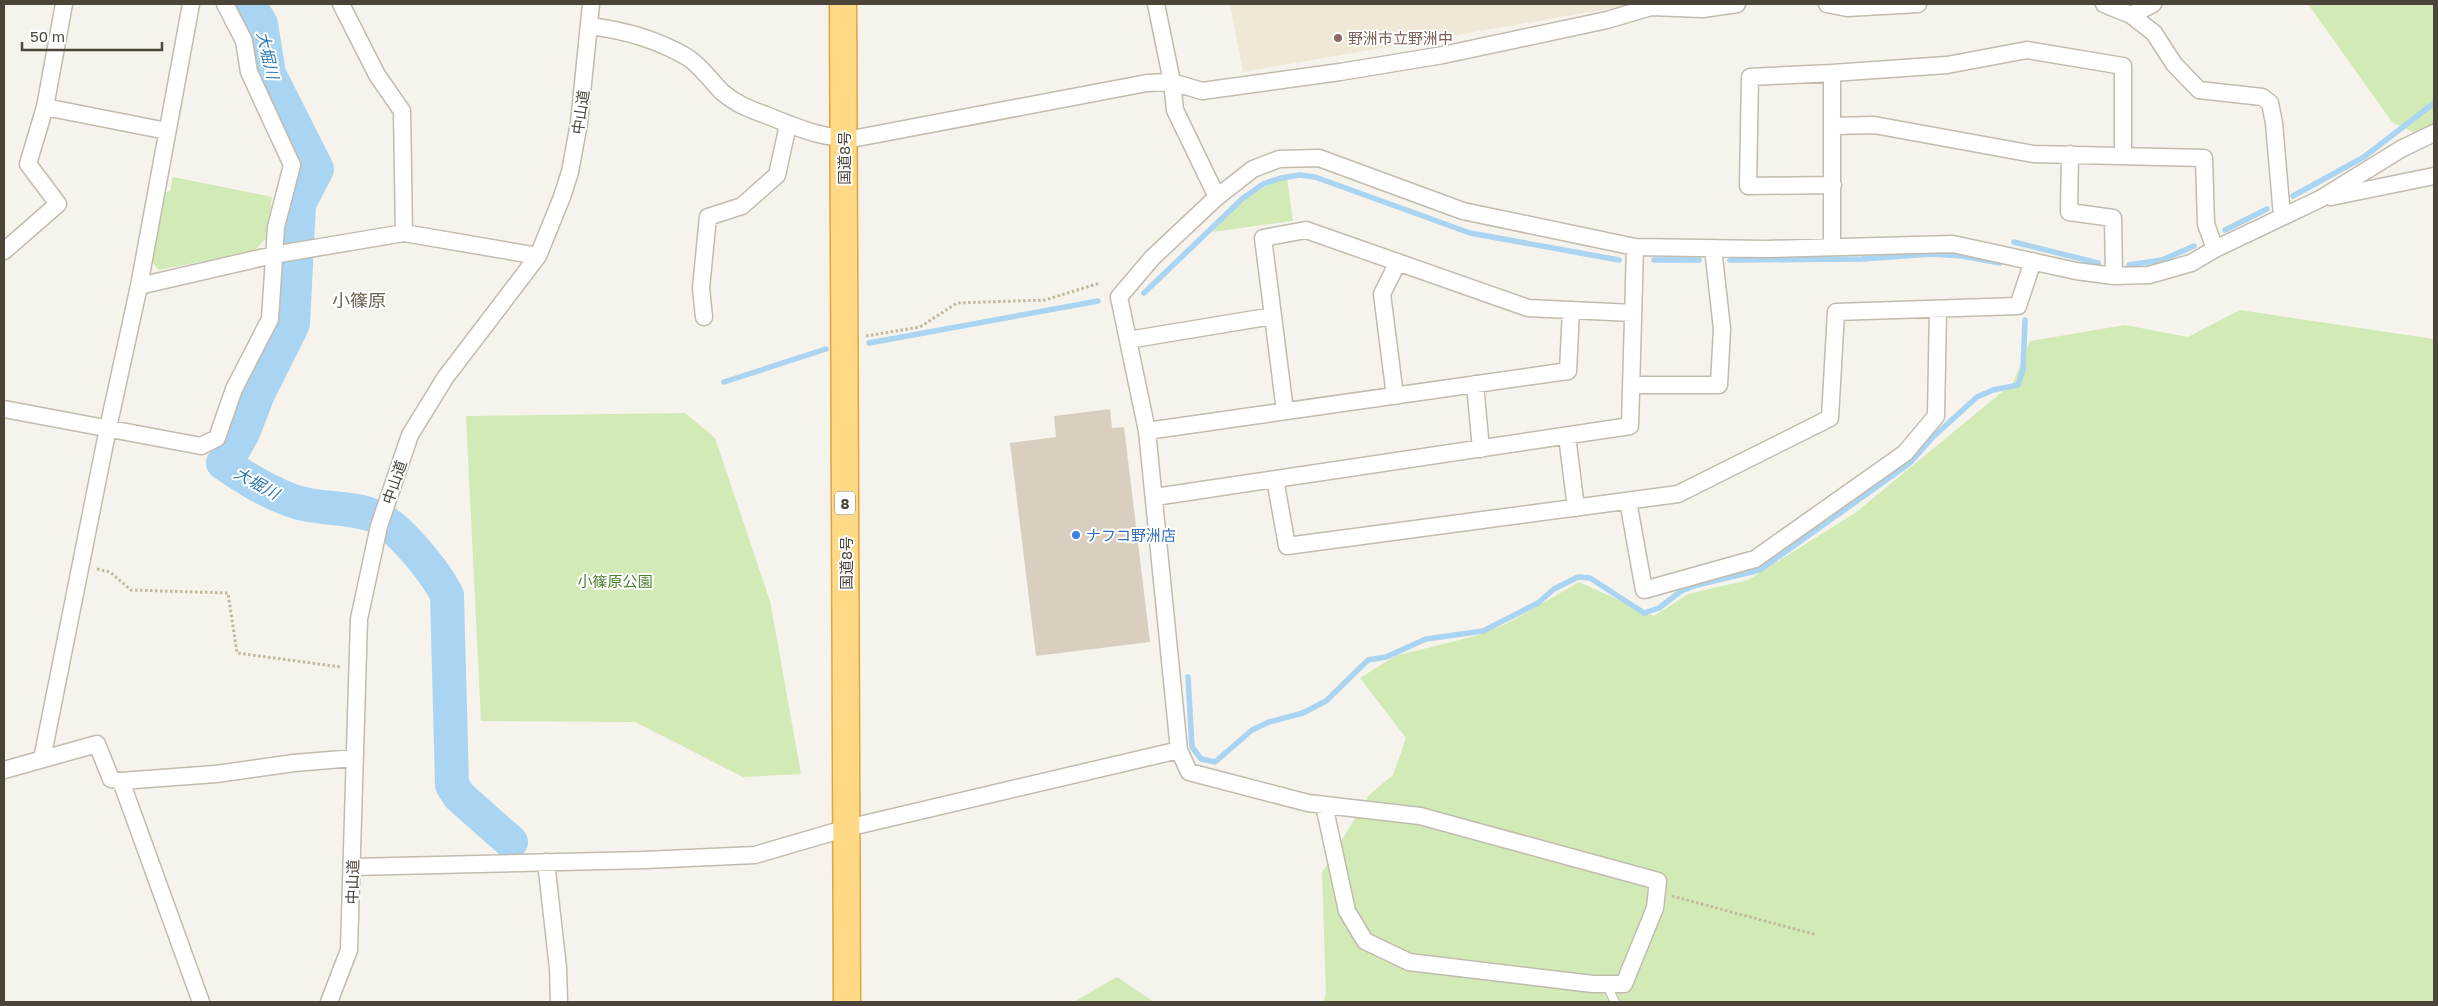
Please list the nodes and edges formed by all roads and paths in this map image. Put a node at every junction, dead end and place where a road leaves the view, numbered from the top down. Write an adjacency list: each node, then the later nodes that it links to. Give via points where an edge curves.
1 (64, 4): 18 (street)
2 (191, 4): 21 (street)
3 (225, 4): 37 (street, via 244,41 249,72 292,165 276,227)
4 (341, 4): 31 (street, via 377,75 402,111)
5 (591, 4): 15 (street, 中山道)
6 (843, 4): 23 (highway, 国道8号 / 8)
7 (1156, 4): 17 (street)
8 (1737, 4): 13 (street, via 1703,9)
9 (1827, 4): 10 (street, via 1847,8)
10 (1918, 4)
11 (2104, 4): 14 (street)
12 (2153, 4): 14 (street)
13 (1653, 5): 17 (street, via 1607,20 1443,55 1340,72 1202,91)
14 (2131, 16): 30 (street, via 2154,33 2174,64 2199,90 2262,97 2270,103)
15 (589, 26): 19 (street, via 622,30 689,58 723,93 745,109); 38 (street, 中山道, via 579,123 570,172)
16 (1832, 73): 20 (street); 25 (street, via 1947,65 2027,50 2123,66); 27 (street, via 1750,77 1748,186)
17 (1172, 82): 23 (street, via 1147,83); 28 (street, via 1175,110)
18 (45, 107): 21 (street); 36 (street, via 28,164 58,204)
19 (788, 125): 23 (street); 48 (street, via 777,175 742,206 708,217 701,288)
20 (1834, 126): 24 (street, via 1874,125 2033,154); 27 (street)
21 (167, 131): 43 (street)
22 (2434, 133): 29 (street, via 2401,149)
23 (843, 139): 72 (highway, 国道8号 / 8)
24 (2070, 154): 25 (street); 41 (street, via 2069,212 2114,218)
25 (2123, 156): 35 (street, via 2204,158 2206,224)
26 (2434, 176): 29 (street)
27 (1833, 185): 32 (street)
28 (1216, 197): 33 (street, via 1253,169 1280,159 1319,158 1464,211); 50 (street, via 1152,258 1119,296)
29 (2320, 199): 30 (street)
30 (2282, 216): 35 (street)
31 (404, 233): 37 (street); 38 (street)
32 (1832, 246): 34 (street); 39 (street, via 1953,244)
33 (1635, 247): 34 (street); 46 (street)
34 (1713, 248): 52 (street, via 1722,329 1719,385)
35 (2215, 249): 41 (street, via 2191,263 2149,275)
36 (4, 251)
37 (279, 254): 43 (street); 56 (street, via 270,319 234,389 217,438 201,446)
38 (538, 256): 65 (street, 中山道, via 445,378 410,434 381,519 359,619)
39 (2033, 261): 41 (street); 44 (street, via 2018,306)
40 (1398, 262): 45 (street, via 1528,308); 47 (street, via 1306,230 1263,238); 53 (street, via 1382,294)
41 (2114, 276)
42 (1100, 283): 49 (path, via 1045,300 957,303 920,327)
43 (139, 286): 56 (street)
44 (1938, 309): 62 (street, via 1836,312 1830,418 1678,494); 62 (street, via 1936,416 1905,453 1755,559 1644,590)
45 (1571, 310): 46 (street); 51 (street, via 1568,371)
46 (1633, 313): 52 (street)
47 (1273, 316): 50 (street); 55 (street)
48 (704, 317)
49 (858, 337)
50 (1128, 340): 57 (street)
51 (1475, 384): 53 (street); 59 (street)
52 (1631, 385): 58 (street, via 1630,426)
53 (1395, 396): 55 (street)
54 (4, 409): 56 (street)
55 (1285, 411): 57 (street)
56 (108, 428): 64 (street)
57 (1147, 431): 61 (street)
58 (1567, 436): 59 (street); 63 (street)
59 (1481, 448): 60 (street)
60 (1275, 479): 61 (street); 63 (street, via 1287,546)
61 (1155, 497): 66 (street)
62 (1628, 501): 63 (street)
63 (1576, 508)
64 (81, 567): 65 (path, via 110,572 131,590 228,592 238,653); 68 (street)
65 (357, 670): 67 (street, 中山道)
66 (1179, 750): 71 (street, via 1189,772); 72 (street)
67 (354, 758): 70 (street); 74 (street, 中山道)
68 (42, 759): 69 (street); 70 (street, via 98,744 111,779)
69 (4, 770)
70 (121, 781): 78 (street)
71 (1324, 805): 75 (street, via 1420,816 1658,881); 77 (street, via 1347,911 1365,941 1409,962)
72 (847, 828): 73 (street, via 754,855); 81 (highway, 国道8号 / 8)
73 (546, 862): 74 (street); 80 (street)
74 (352, 867): 79 (street, 中山道, via 349,950)
75 (1657, 891): 76 (path); 77 (street, via 1655,908 1624,984)
76 (1817, 936)
77 (1606, 984): 82 (lane)
78 (201, 1002)
79 (329, 1002)
80 (559, 1002)
81 (847, 1002)
82 (1615, 1002)

